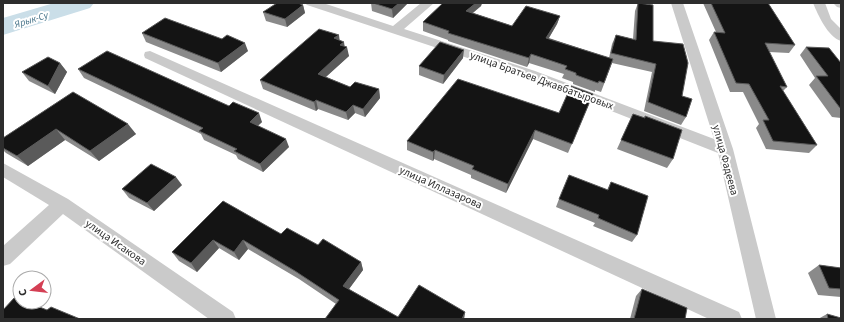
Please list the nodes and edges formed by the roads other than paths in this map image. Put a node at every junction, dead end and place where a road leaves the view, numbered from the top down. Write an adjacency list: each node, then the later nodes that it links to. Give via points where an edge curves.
1 (311, 3): 7 (street, улица Братьев Джавбатыровых)
2 (428, 3): 7 (street)
3 (677, 3): 10 (street, улица Фадеева)
4 (820, 3): 8 (street, via 826,20)
5 (839, 3): 6 (street)
6 (841, 5)
7 (395, 30): 10 (street, улица Братьев Джавбатыровых, via 530,74)
8 (841, 38)
9 (150, 55): 15 (street, улица Иллазарова)
10 (725, 150): 16 (street, улица Фадеева)
11 (3, 169): 12 (street, улица Исакова)
12 (62, 204): 13 (street); 14 (street, улица Исакова)
13 (3, 258)
14 (226, 319)
15 (732, 319)
16 (766, 319)

